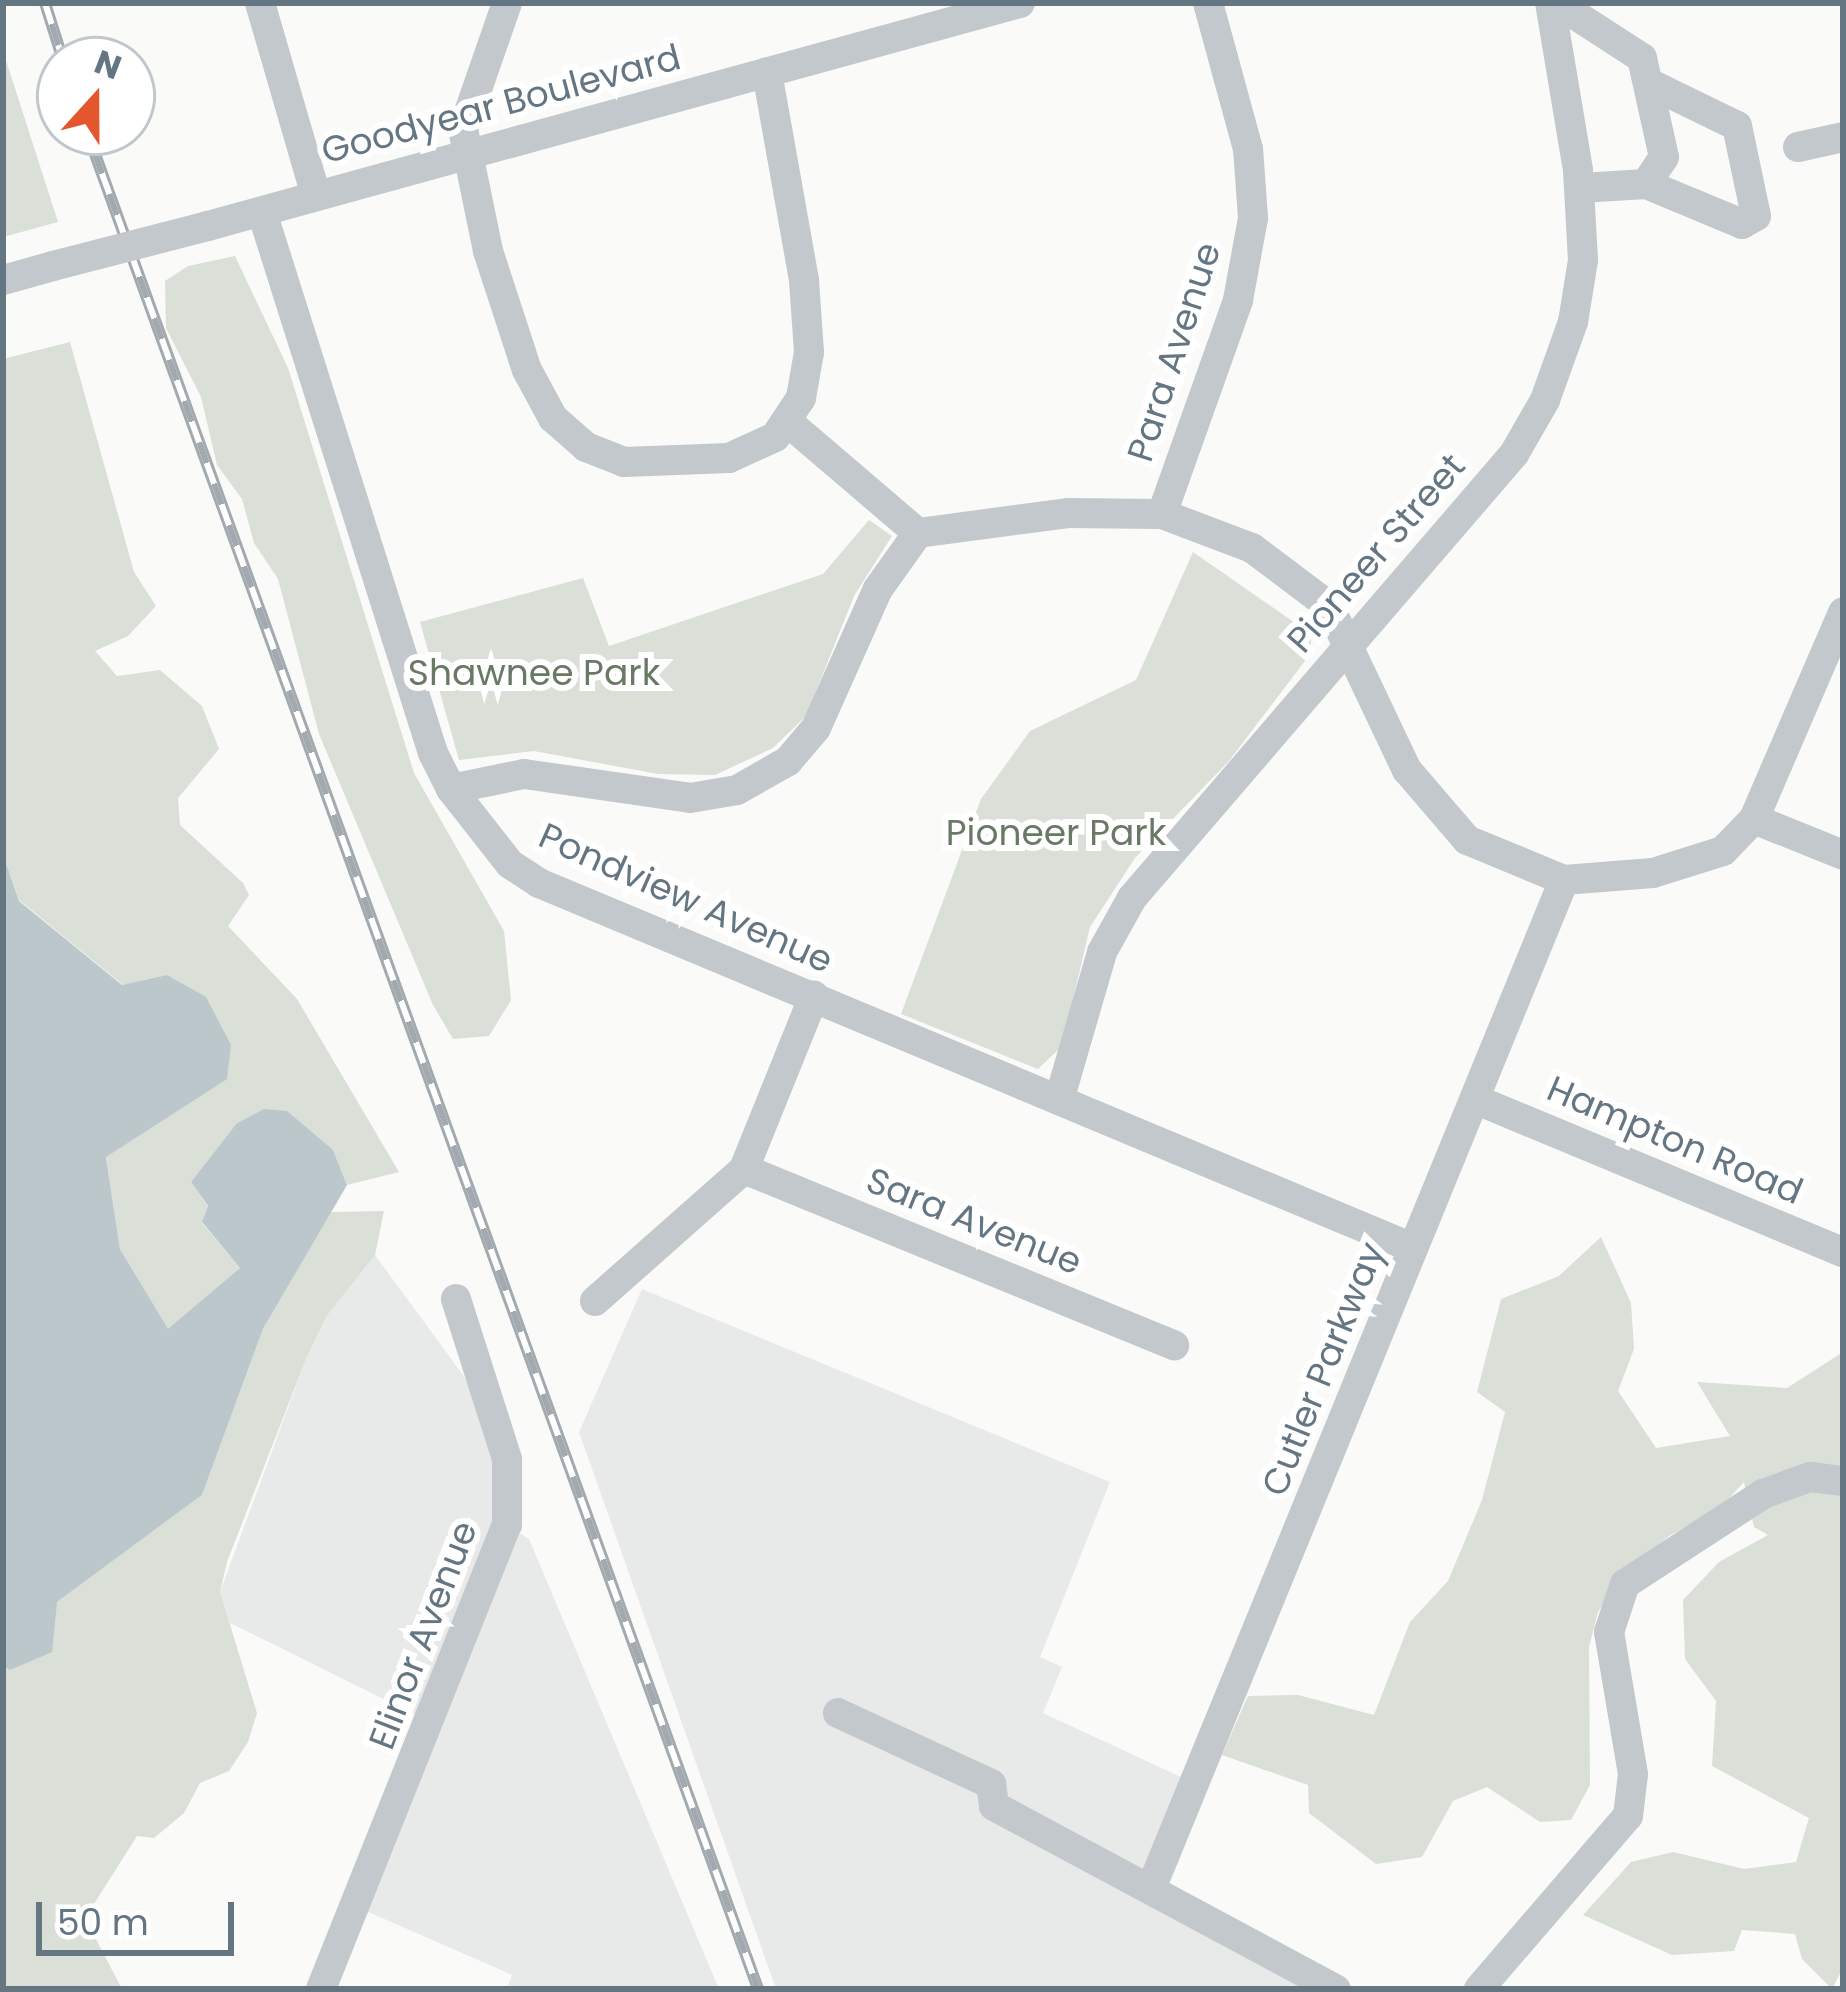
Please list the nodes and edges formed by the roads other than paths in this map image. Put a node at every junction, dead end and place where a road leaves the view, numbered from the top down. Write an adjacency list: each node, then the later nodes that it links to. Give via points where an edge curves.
1 (260, 3): 13 (street)
2 (507, 3): 10 (street, via 464,112)
3 (1020, 3): 6 (street, Goodyear Boulevard)
4 (1208, 3): 17 (street, Para Avenue, via 1248,149 1253,218 1238,300)
5 (1554, 3): 7 (street, via 1633,46); 12 (street, Pioneer Street)
6 (766, 72): 10 (street, Goodyear Boulevard); 16 (street, via 807,304 809,352)
7 (1653, 85): 11 (street, via 1664,157); 11 (street, via 1737,126 1756,215 1742,224)
8 (1843, 137): 9 (street)
9 (1798, 147)
10 (464, 155): 13 (street, Goodyear Boulevard); 16 (street, via 527,370 569,435 624,463 668,464 729,458)
11 (1646, 184): 12 (street)
12 (1580, 188): 20 (street, Pioneer Street, via 1581,282 1545,400 1514,454)
13 (316, 196): 14 (street, Goodyear Boulevard)
14 (262, 212): 15 (street, Goodyear Boulevard, bridge); 21 (street, Pondview Avenue)
15 (3, 280)
16 (789, 423): 18 (street)
17 (1162, 514): 18 (street, via 1068,513); 20 (street, via 1288,570 1329,606)
18 (918, 532): 21 (street, via 878,589 816,728 764,778 690,797 524,774)
19 (1843, 612): 22 (street)
20 (1351, 640): 24 (street, via 1382,724 1435,810 1483,851); 26 (street, Pioneer Street, via 1132,898 1102,952)
21 (451, 789): 25 (street, Pondview Avenue, via 499,852 538,883)
22 (1754, 818): 23 (street); 24 (street, via 1735,842 1693,865)
23 (1843, 855)
24 (1564, 880): 27 (street, Cutler Parkway)
25 (814, 996): 26 (street, Pondview Avenue); 28 (street)
26 (1060, 1097): 29 (street, Pondview Avenue)
27 (1477, 1100): 29 (street, Cutler Parkway); 30 (street, Hampton Road)
28 (744, 1169): 32 (street); 33 (street, Sara Avenue)
29 (1413, 1248): 36 (street, Cutler Parkway)
30 (1843, 1252)
31 (456, 1300): 37 (street, Elinor Avenue, via 506,1459 507,1525)
32 (595, 1300)
33 (1174, 1346)
34 (1843, 1481): 39 (street, via 1810,1477 1774,1489 1625,1584 1609,1632 1633,1774 1628,1816)
35 (838, 1713): 36 (street, via 992,1784 994,1806)
36 (1152, 1886): 38 (street)
37 (321, 1989)
38 (1336, 1989)
39 (1479, 1989)

